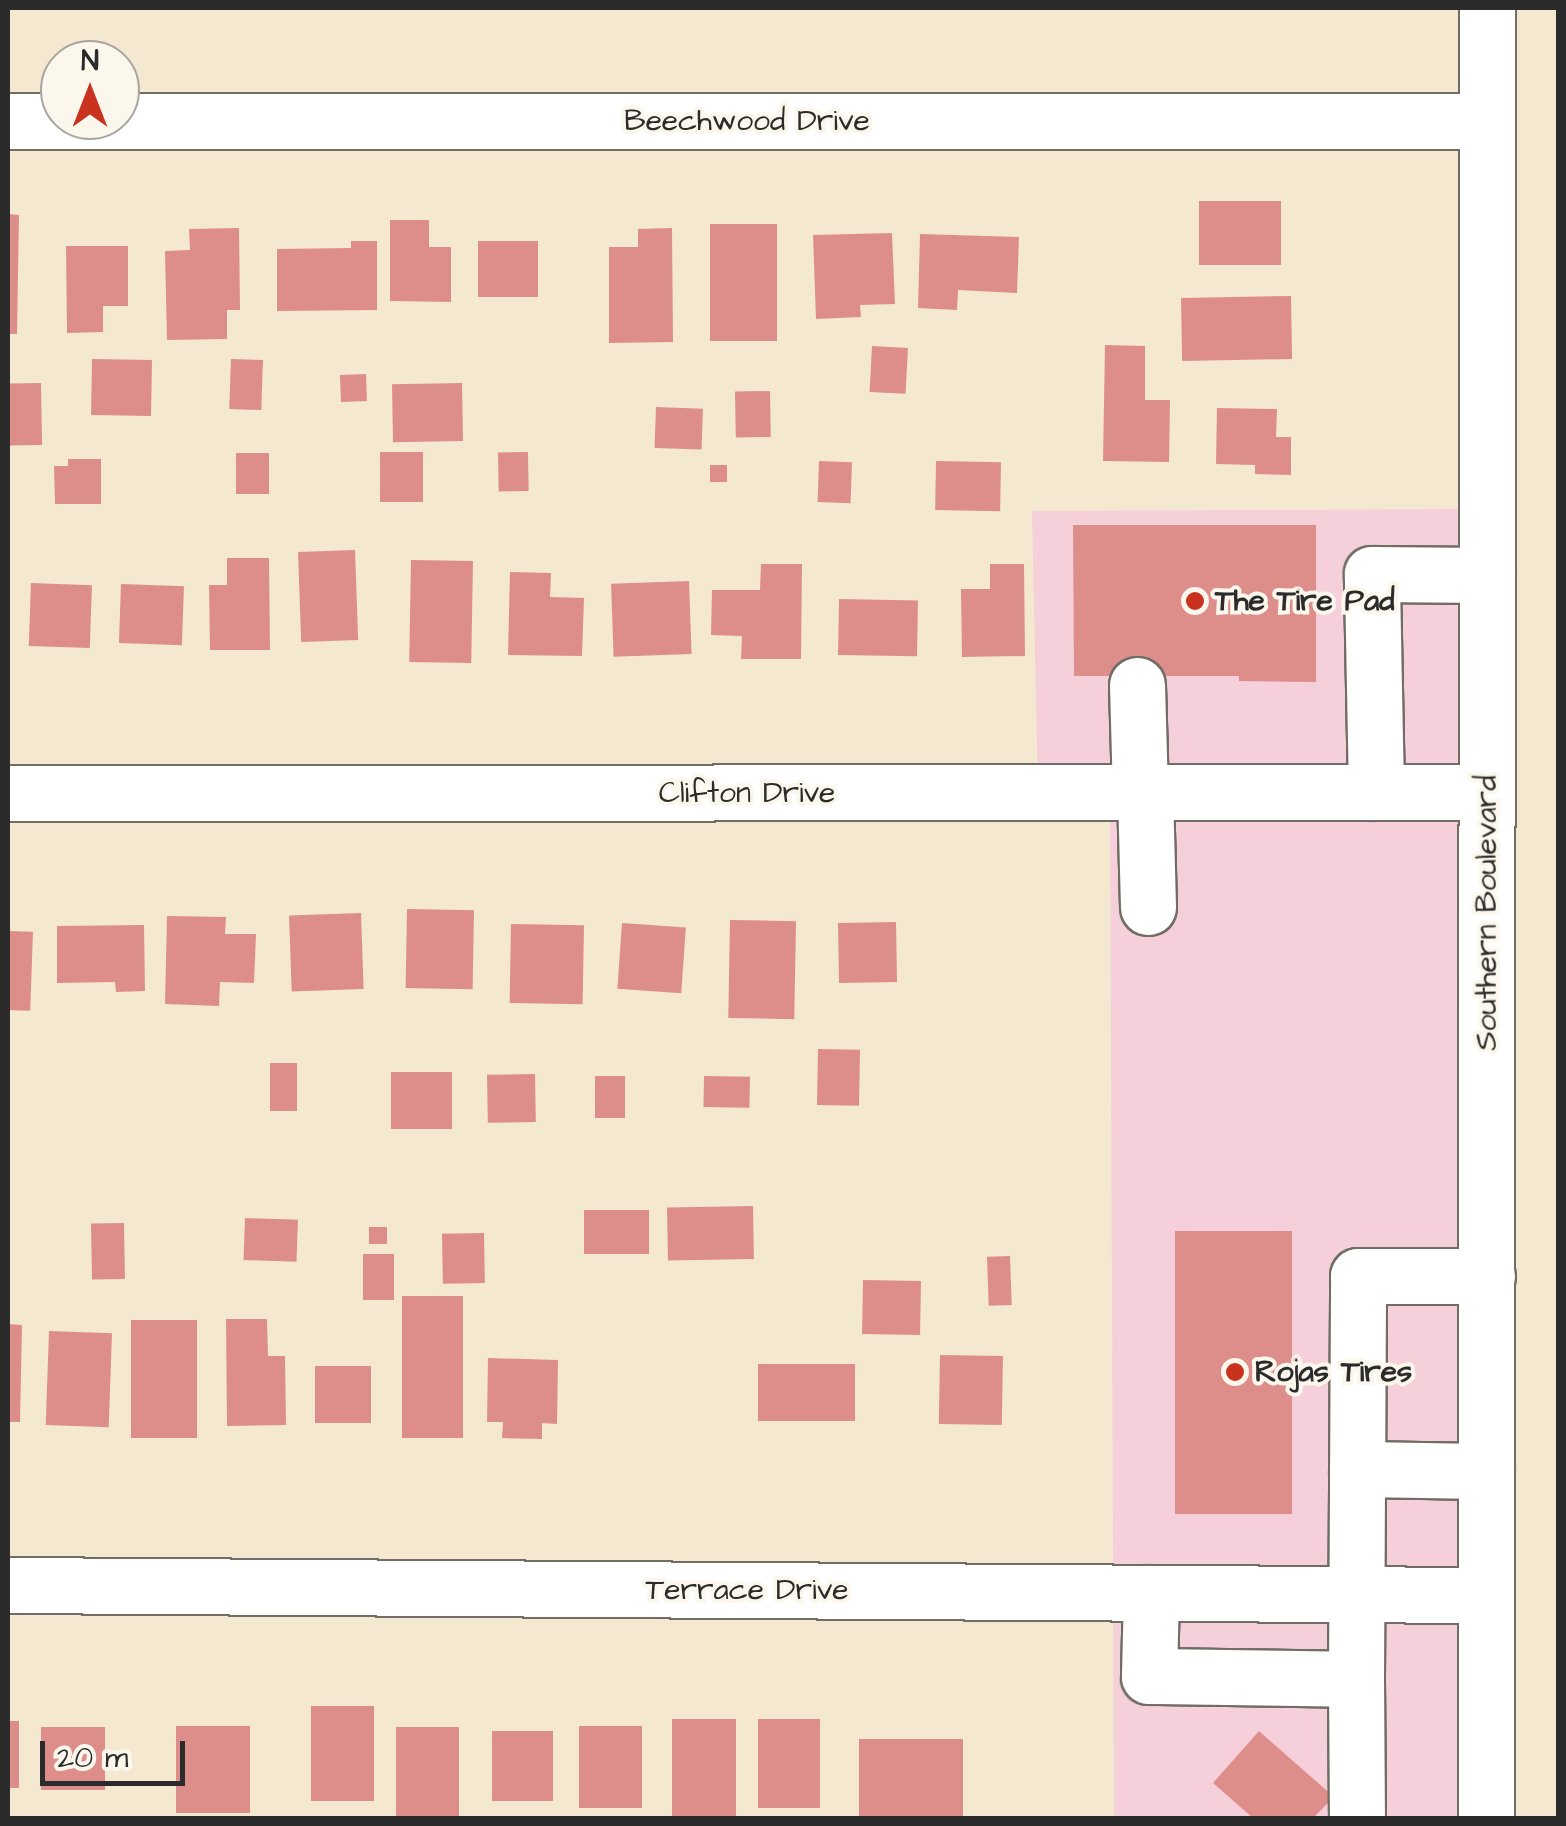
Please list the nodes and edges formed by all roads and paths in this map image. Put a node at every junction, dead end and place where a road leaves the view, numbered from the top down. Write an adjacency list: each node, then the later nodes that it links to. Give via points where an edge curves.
1 (1487, 8): 3 (street, Southern Boulevard)
2 (8, 120): 3 (street, Beechwood Drive)
3 (1487, 120): 4 (street, Southern Boulevard)
4 (1487, 575): 7 (street, via 1372,574); 8 (street, Southern Boulevard)
5 (1137, 685): 6 (street)
6 (1142, 792): 7 (street, Clifton Drive); 9 (street, Clifton Drive); 10 (street)
7 (1376, 792): 8 (street, Clifton Drive)
8 (1487, 792): 11 (street, Southern Boulevard)
9 (8, 794)
10 (1148, 907)
11 (1487, 1276): 12 (street, via 1358,1276); 13 (street, Southern Boulevard)
12 (1357, 1469): 13 (street); 16 (street)
13 (1486, 1471): 17 (street, Southern Boulevard)
14 (8, 1585): 15 (street, Terrace Drive)
15 (1151, 1592): 16 (street, Terrace Drive); 18 (street, via 1150,1676)
16 (1356, 1594): 17 (street, Terrace Drive); 18 (street)
17 (1486, 1595): 20 (street, Southern Boulevard)
18 (1356, 1678): 19 (street)
19 (1358, 1818)
20 (1486, 1818)

